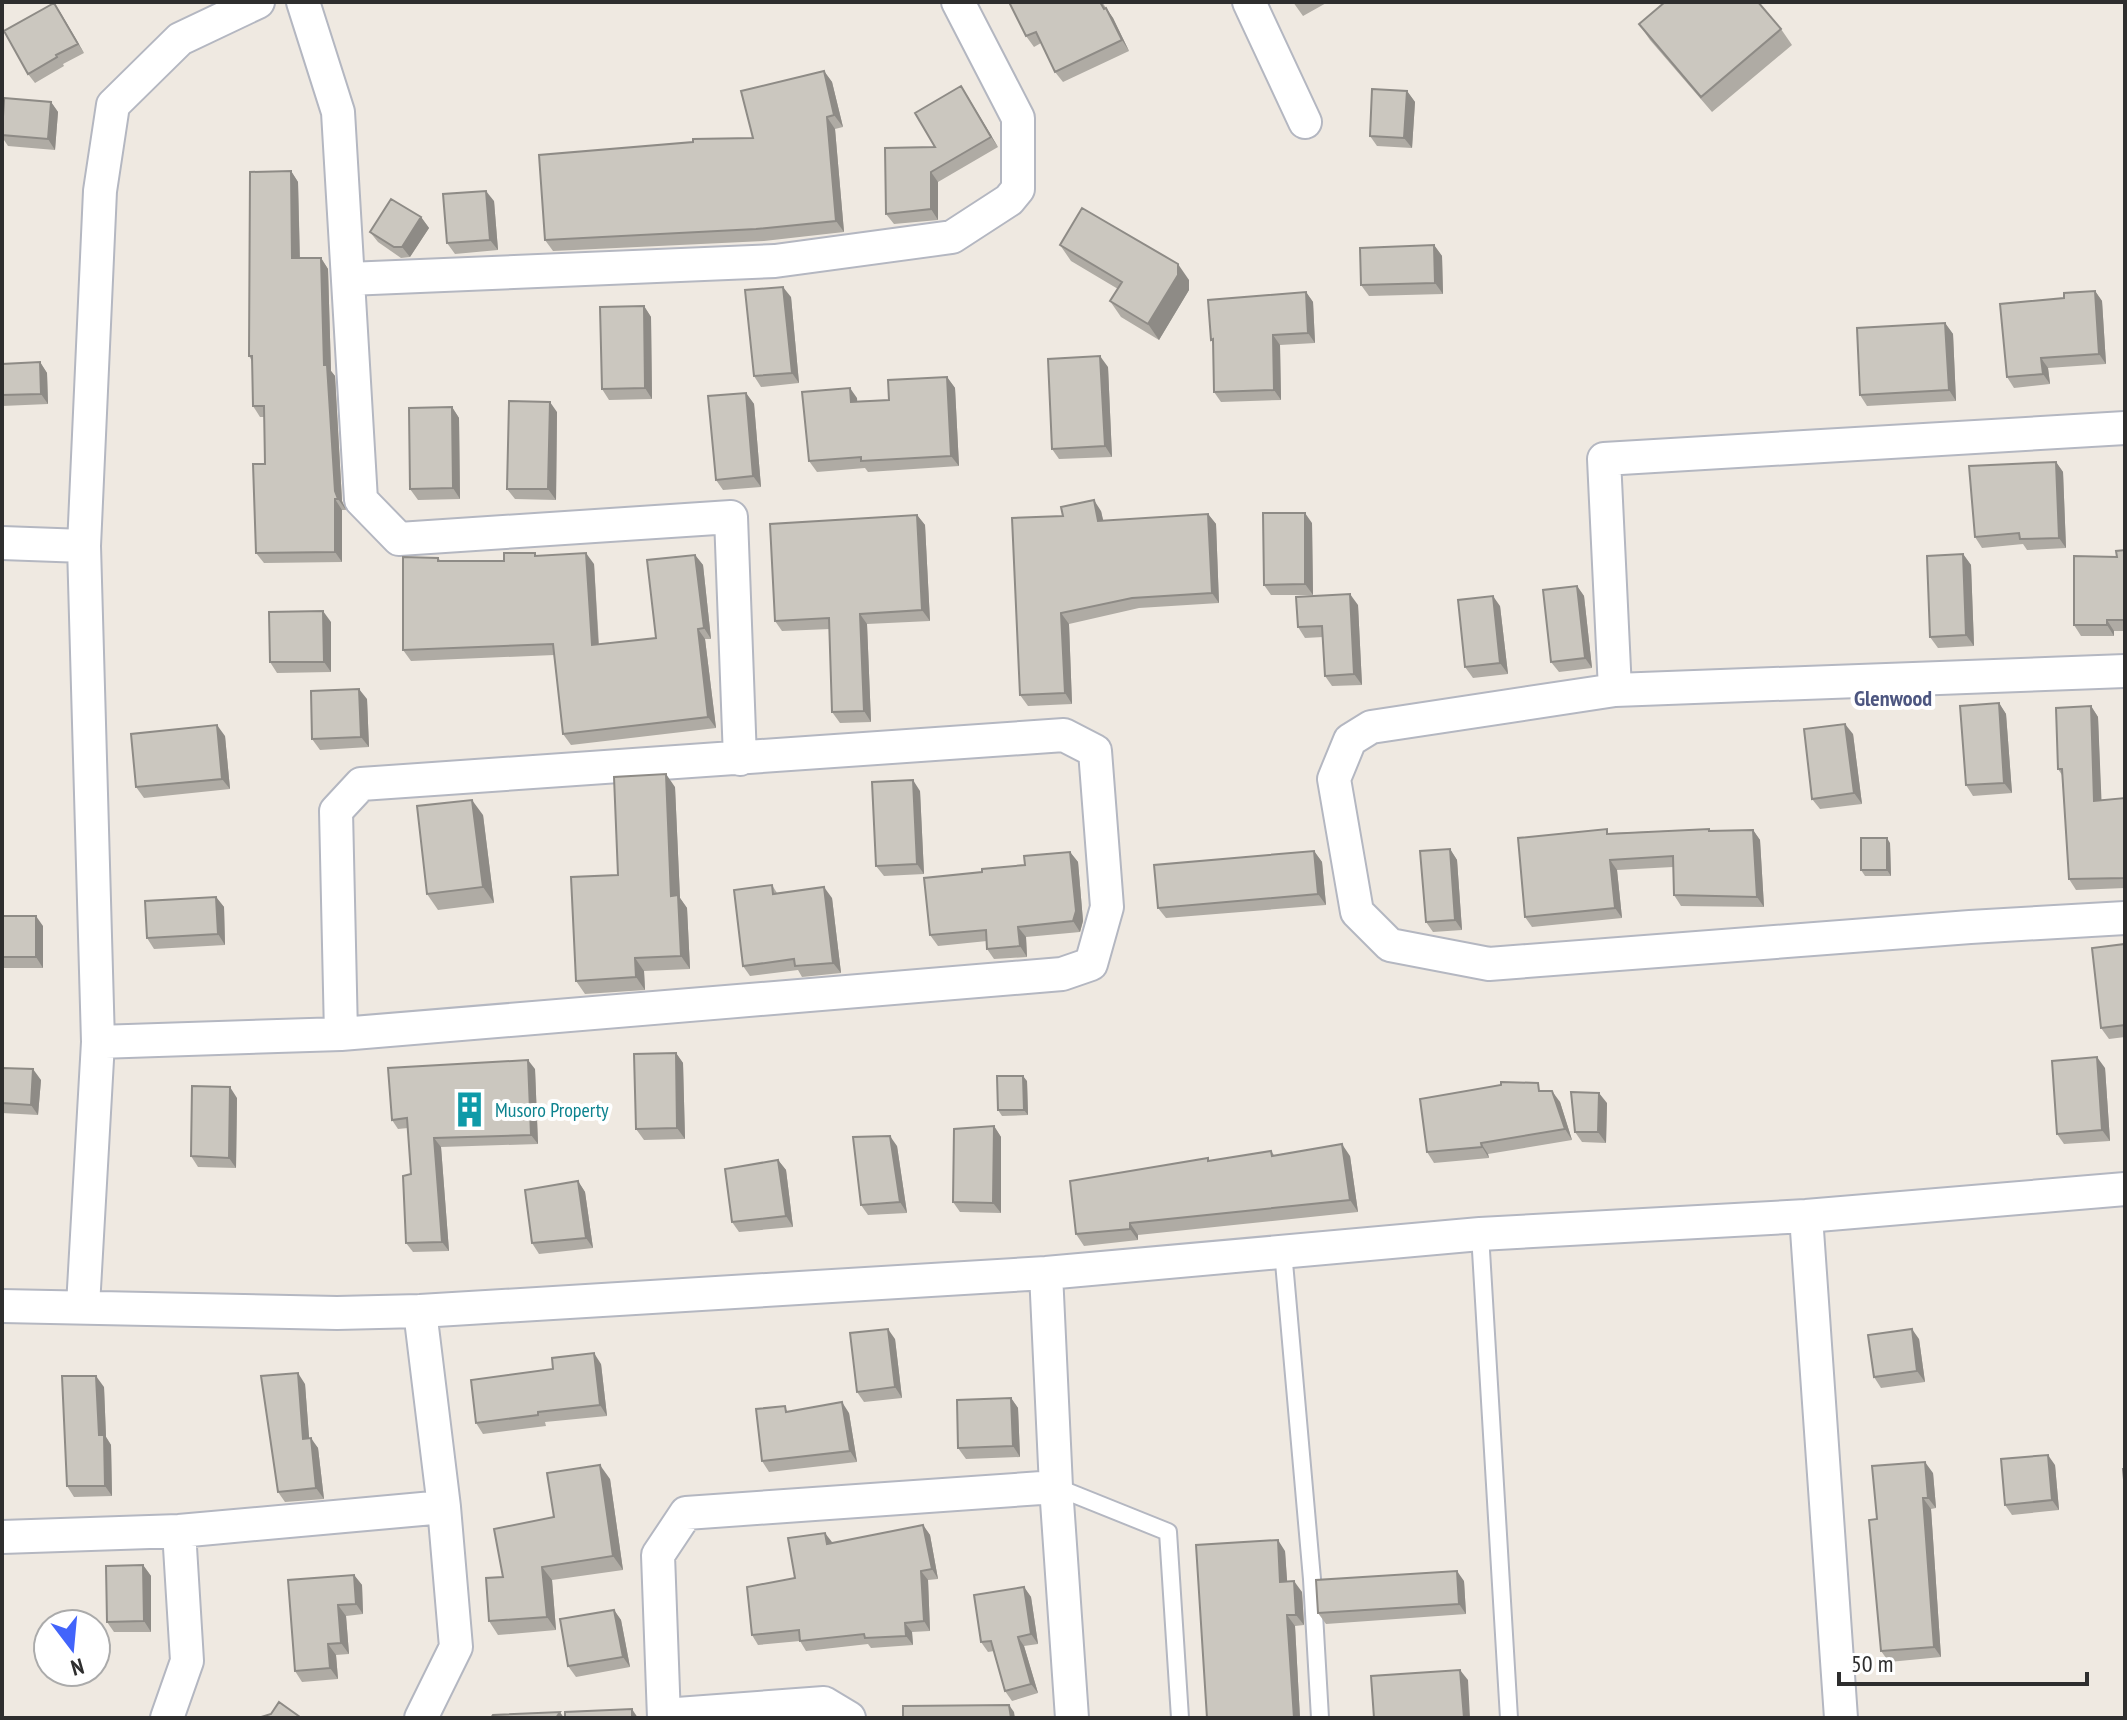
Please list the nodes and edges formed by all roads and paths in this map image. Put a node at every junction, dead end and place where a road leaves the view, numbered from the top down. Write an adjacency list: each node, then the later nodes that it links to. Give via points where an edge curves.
1 (258, 2): 9 (street, via 180,39 113,105 100,191)
2 (303, 2): 6 (street, via 338,112)
3 (958, 2): 6 (street, via 1018,118 1018,189 952,237 775,261)
4 (1249, 2): 5 (street)
5 (1305, 122)
6 (348, 279): 12 (street, via 361,500 399,539 731,517)
7 (2125, 428): 11 (street, via 1604,459)
8 (2, 543): 9 (street)
9 (84, 546): 15 (street)
10 (2125, 671): 11 (street)
11 (1615, 690): 13 (street, via 1371,727 1350,740 1334,779 1357,912 1390,945 1489,964)
12 (740, 759): 14 (street, via 361,784 336,811); 14 (street, via 1064,735 1095,751 1107,907 1091,964 1062,974)
13 (2125, 918)
14 (341, 1034): 15 (street)
15 (98, 1042): 22 (street)
16 (2125, 1189): 17 (street)
17 (1806, 1216): 18 (street); 36 (street)
18 (1480, 1234): 19 (street); 35 (lane)
19 (1283, 1251): 20 (street); 34 (lane)
20 (1046, 1273): 23 (street); 24 (street)
21 (2, 1306): 22 (street)
22 (83, 1306): 23 (street)
23 (420, 1311): 25 (street)
24 (1056, 1487): 28 (street, via 686,1513 658,1555); 32 (street); 33 (lane, via 1168,1532)
25 (444, 1507): 26 (street); 30 (street, via 456,1647)
26 (179, 1531): 27 (street); 29 (street, via 187,1661)
27 (2, 1537)
28 (664, 1716): 31 (street, via 824,1703)
29 (167, 1718)
30 (421, 1718)
31 (849, 1718)
32 (1072, 1718)
33 (1180, 1718)
34 (1320, 1718)
35 (1509, 1718)
36 (1841, 1718)

